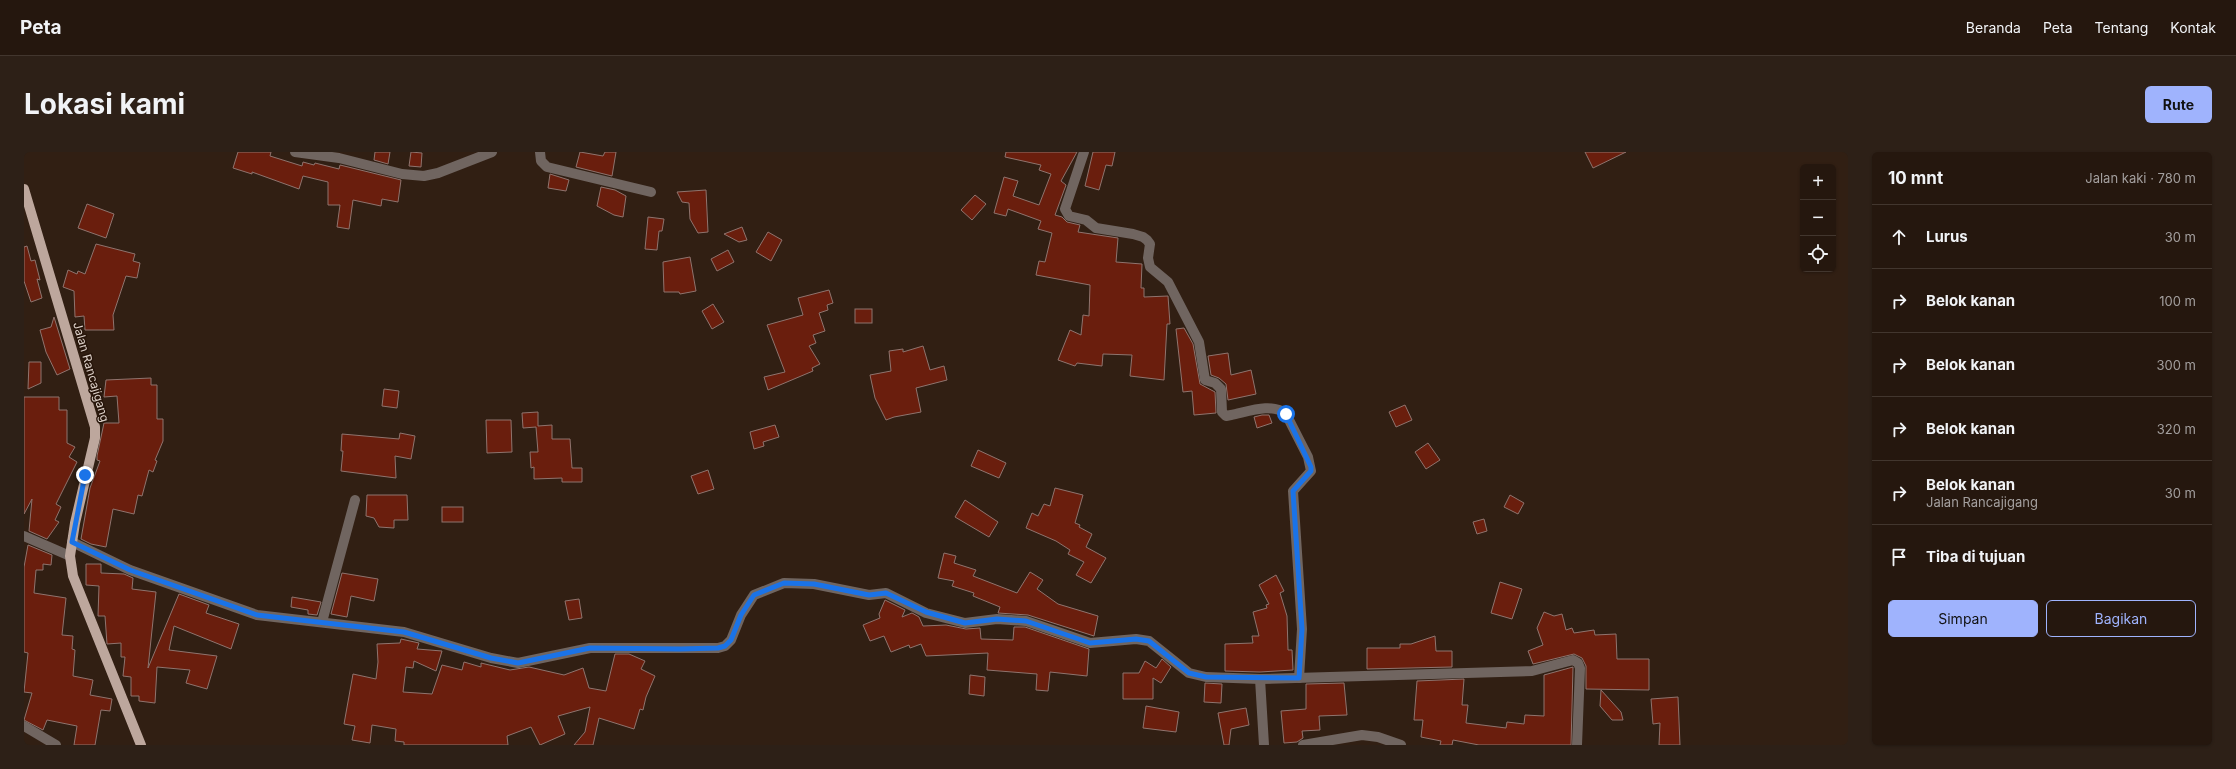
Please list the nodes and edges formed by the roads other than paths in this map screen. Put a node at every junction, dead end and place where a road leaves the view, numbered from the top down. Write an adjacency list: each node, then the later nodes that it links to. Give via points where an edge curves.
1 (295, 152): 2 (street, via 339,158 402,174 424,176)
2 (492, 152)
3 (540, 152): 6 (street, via 541,161 547,167)
4 (1084, 152): 12 (street, via 1066,212 1069,216 1086,220 1096,228 1138,235 1147,240 1150,244 1150,267 1168,282 1199,342 1205,380 1220,389 1222,412 1226,416 1231,416 1268,408 1280,409 1286,414 1308,457 1311,471 1293,491 1302,629)
5 (24, 189): 9 (main road, Jalan Rancajigang, via 95,427 95,438)
6 (651, 192)
7 (354, 500): 11 (street)
8 (24, 536): 10 (street)
9 (72, 542): 10 (main road, Jalan Rancajigang); 11 (street, via 130,570 257,615)
10 (70, 556): 16 (main road, Jalan Rancajigang, via 73,576)
11 (322, 622): 13 (street, via 404,632 491,658 518,663 590,648 718,648 731,640 741,615 754,595 784,583 814,584 869,595 886,593 926,612 965,623 997,619 1026,621 1090,643 1136,639 1149,641 1189,673 1206,677)
12 (1299, 678): 13 (street); 20 (street, via 1532,671 1574,660 1580,668)
13 (1260, 679): 17 (street)
14 (24, 726): 15 (street)
15 (56, 745)
16 (141, 745)
17 (1264, 745)
18 (1303, 745): 19 (street, via 1362,736 1378,737)
19 (1401, 745)
20 (1577, 745)

